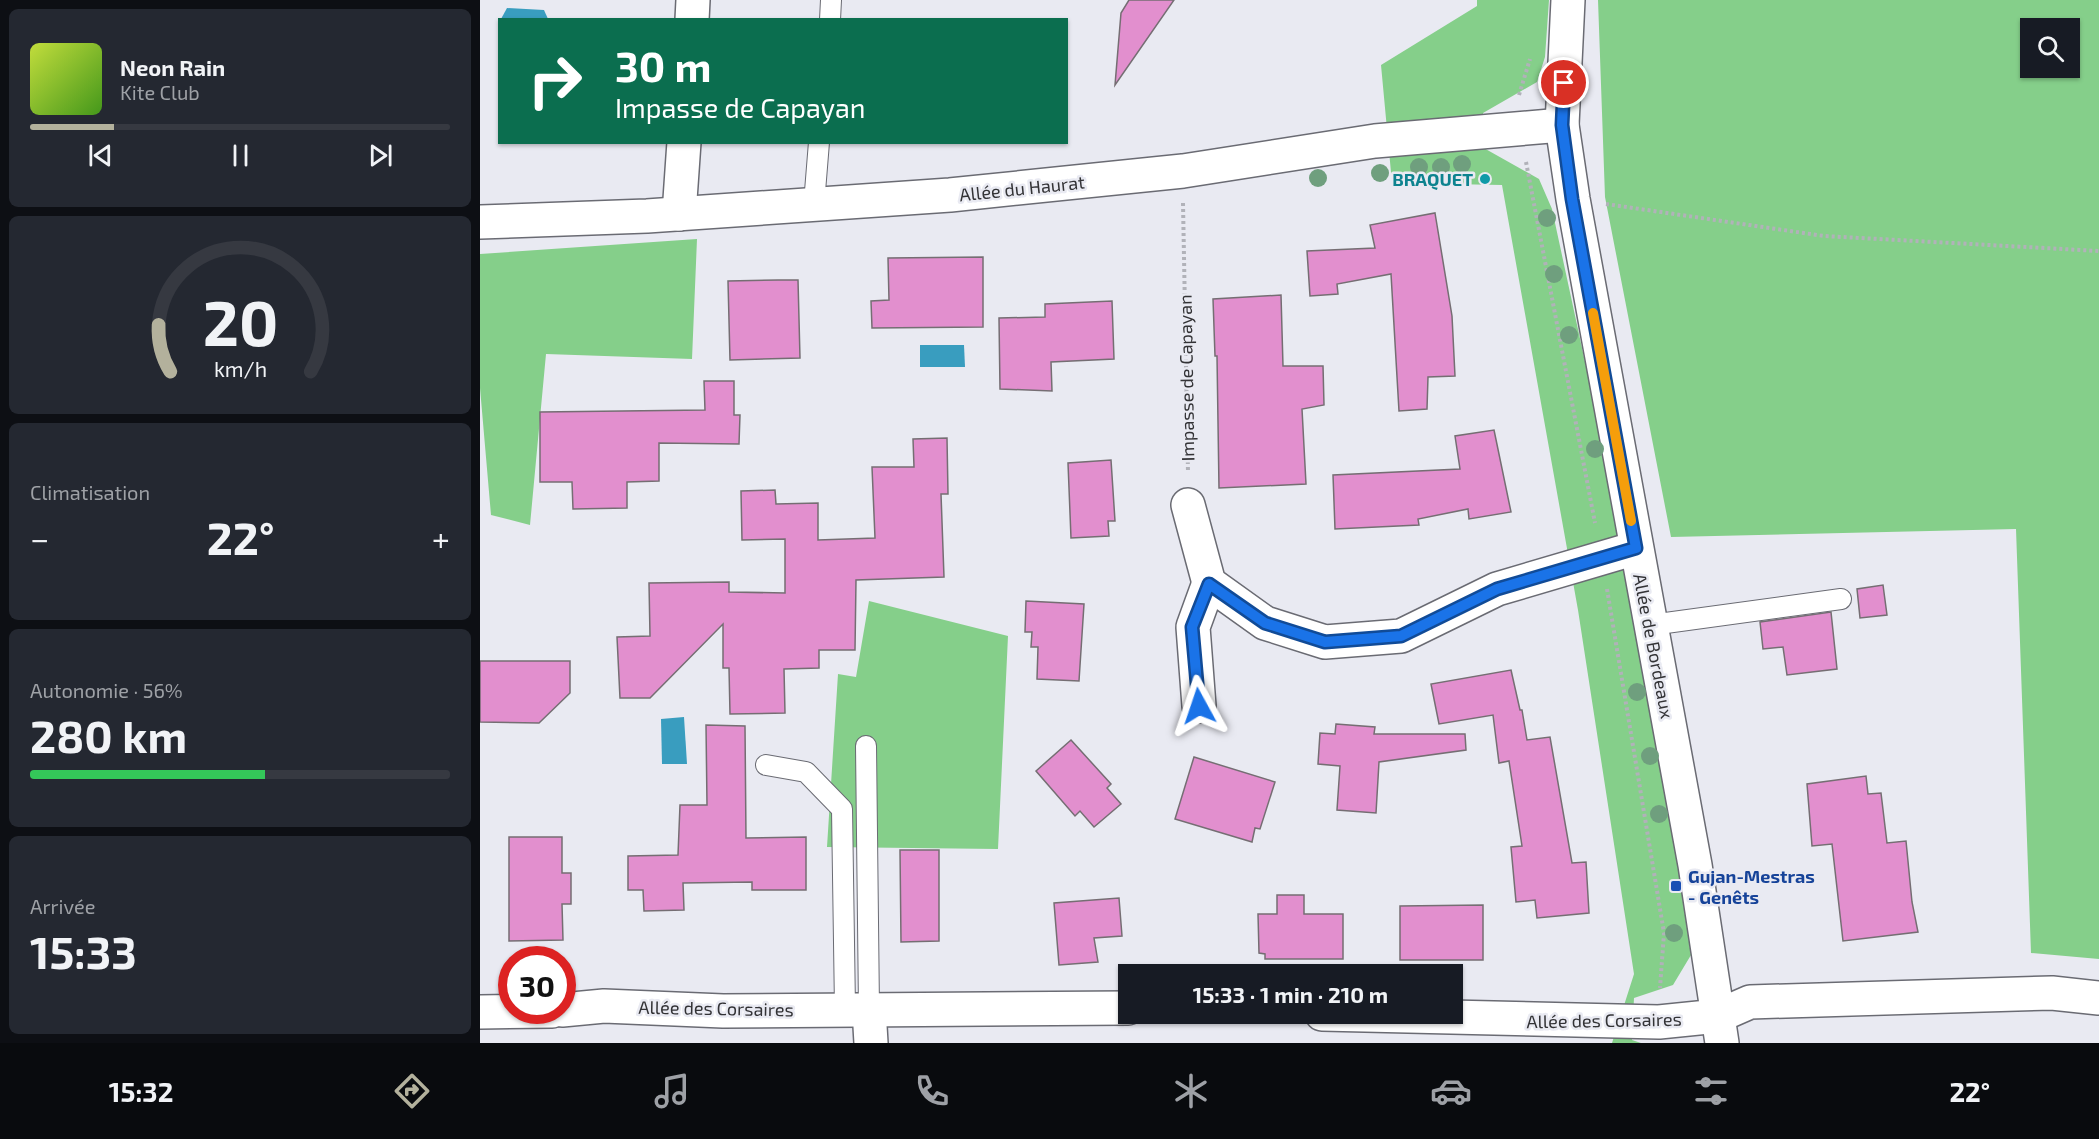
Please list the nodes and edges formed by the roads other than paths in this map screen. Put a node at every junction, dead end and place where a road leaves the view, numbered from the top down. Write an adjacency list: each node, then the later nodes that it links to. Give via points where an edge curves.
1 (693, 0): 4 (street)
2 (831, 0): 5 (lane)
3 (1568, 0): 6 (street, Allée de Bordeaux)
4 (692, 18)
5 (830, 18)
6 (1562, 125): 9 (street, Allée du Haurat, via 1375,141 1183,171 950,195); 13 (street, Allée de Bordeaux)
7 (684, 144): 10 (street)
8 (819, 144): 9 (lane)
9 (814, 204): 10 (street, Allée du Haurat)
10 (679, 214): 11 (street, Allée du Haurat)
11 (480, 222)
12 (1188, 505): 14 (street)
13 (1636, 548): 14 (street, via 1497,589 1401,636 1325,642 1265,623); 16 (street, Allée de Bordeaux)
14 (1209, 584): 17 (street, via 1192,627)
15 (1841, 600): 16 (lane)
16 (1651, 626): 27 (street, Allée de Bordeaux, via 1695,865)
17 (1199, 706)
18 (866, 746): 23 (lane)
19 (766, 765): 23 (lane, via 806,772 843,809)
20 (2099, 998): 27 (street, Allée des Corsaires, via 2052,993 1750,1002)
21 (1118, 1008): 23 (street, Allée des Corsaires)
22 (576, 1009): 23 (street, Allée des Corsaires)
23 (857, 1009): 28 (street)
24 (480, 1011): 25 (street)
25 (498, 1012)
26 (1463, 1017): 27 (street, Allée des Corsaires, via 1659,1022)
27 (1720, 1029)
28 (871, 1043)

